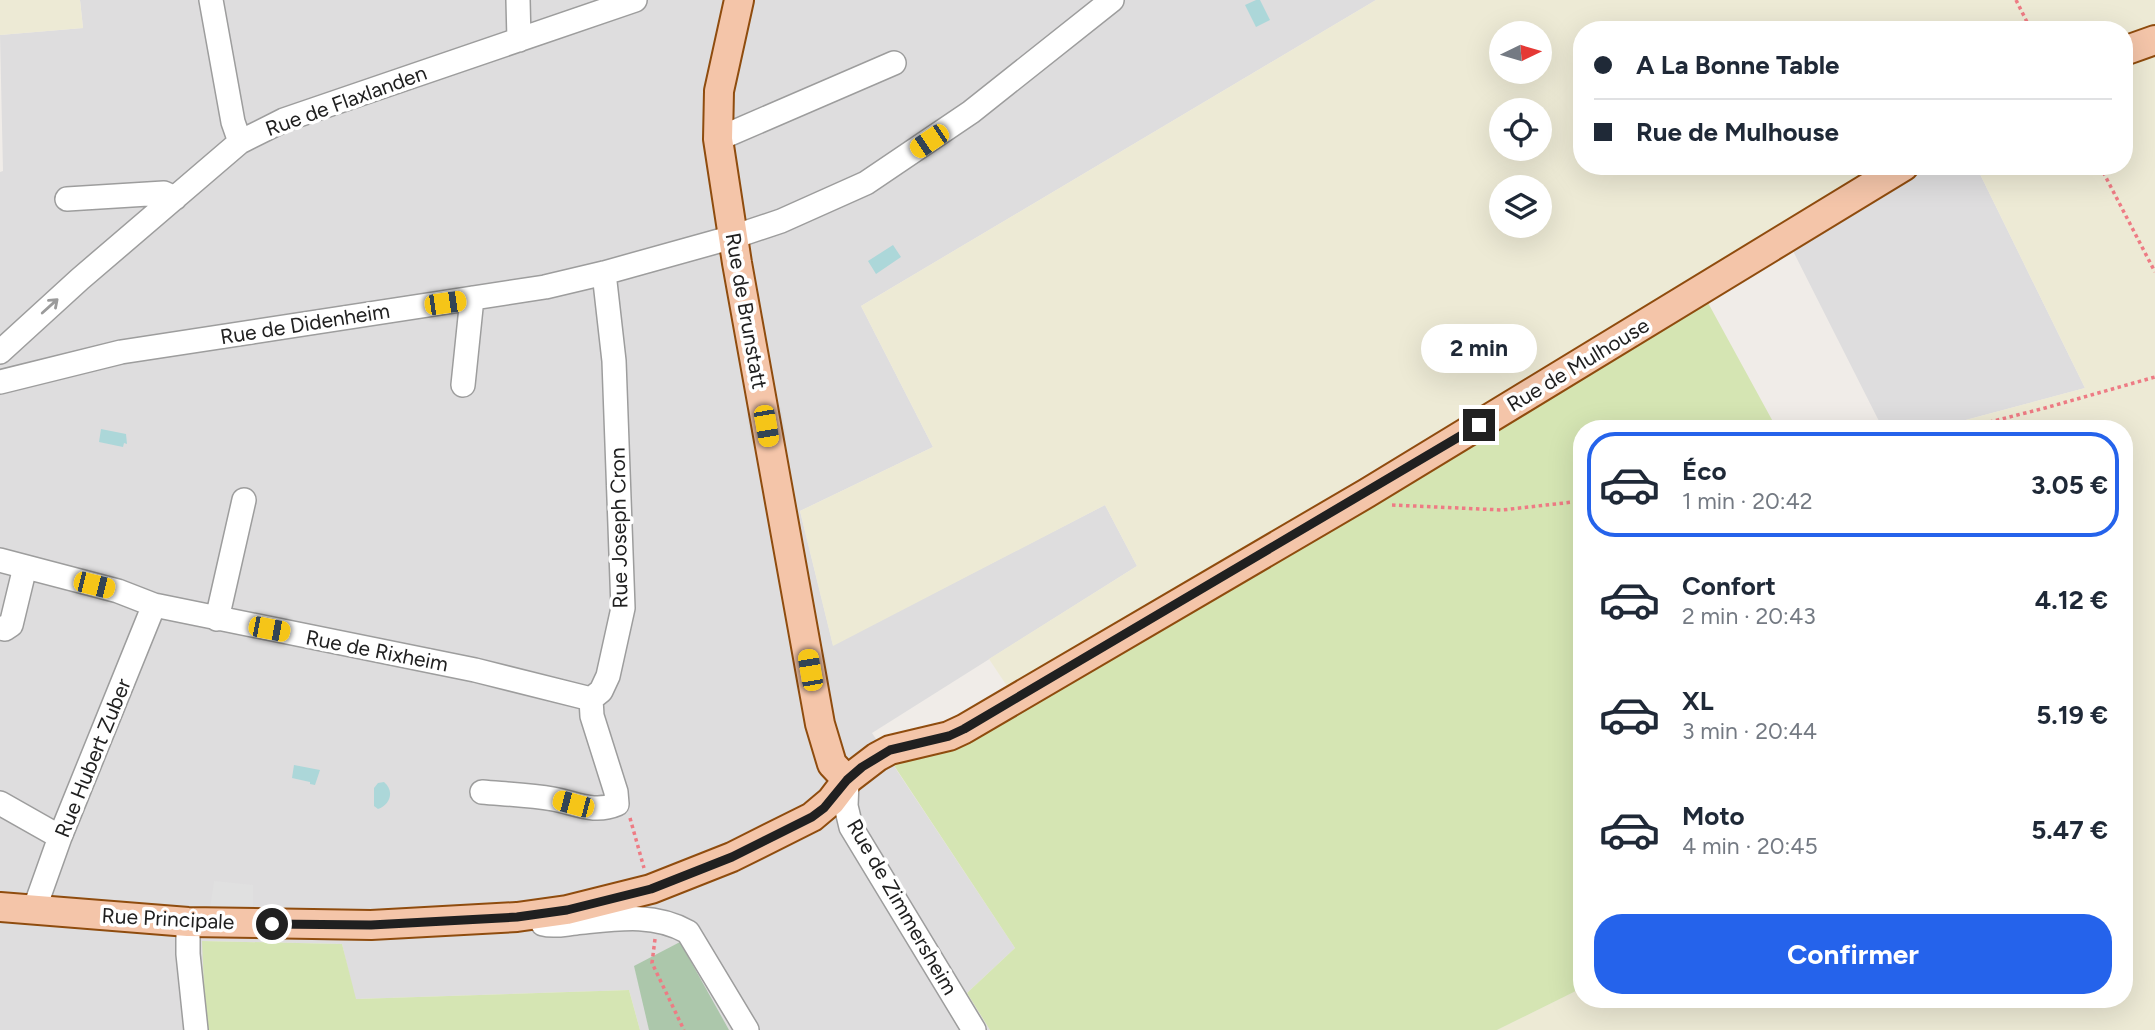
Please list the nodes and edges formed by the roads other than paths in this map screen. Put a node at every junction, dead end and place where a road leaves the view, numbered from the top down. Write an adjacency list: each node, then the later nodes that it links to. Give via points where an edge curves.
1 (211, 0): 11 (street)
2 (518, 0): 6 (street)
3 (635, 0): 6 (street, Rue de Flaxlanden)
4 (739, 0): 10 (main road, Rue de Brunstatt, via 719,91)
5 (1112, 0): 15 (street, Rue de Didenheim, via 971,112 866,183)
6 (519, 40): 11 (street, Rue de Flaxlanden, via 284,120)
7 (2155, 40): 8 (main road)
8 (2133, 48)
9 (894, 63): 10 (street)
10 (719, 139): 15 (main road, Rue de Brunstatt)
11 (240, 142): 13 (street, Rue de Flaxlanden)
12 (1889, 175): 28 (main road, Rue de Mulhouse, via 1367,493 964,729 890,750)
13 (175, 198): 14 (street, via 164,194); 18 (street, Rue de Flaxlanden, one-way to 13)
14 (66, 199)
15 (733, 237): 16 (street, Rue de Didenheim); 28 (main road, Rue de Brunstatt, via 820,724 832,764)
16 (604, 274): 17 (street, Rue de Didenheim); 27 (street, Rue Joseph Cron, via 614,360 623,608 608,676)
17 (472, 299): 19 (street, Rue de Didenheim, via 121,352); 20 (street)
18 (0, 352)
19 (0, 382)
20 (463, 385)
21 (244, 500): 25 (street)
22 (0, 560): 23 (street, Rue de Rixheim)
23 (25, 567): 24 (street, Rue de Rixheim); 26 (street, via 11,625)
24 (154, 605): 25 (street, Rue de Rixheim); 31 (street, Rue Hubert Zuber)
25 (217, 619): 27 (street, Rue de Rixheim, via 475,670)
26 (0, 628)
27 (591, 699): 29 (street, via 616,792 612,806 592,810 555,799)
28 (847, 780): 34 (main road, Rue Principale, via 812,817 732,857 651,889); 38 (street, Rue de Zimmersheim, via 851,827)
29 (482, 792)
30 (0, 803): 31 (street)
31 (60, 837): 33 (street, Rue Hubert Zuber)
32 (0, 907): 33 (main road, Rue Principale)
33 (34, 911): 35 (main road, Rue Principale)
34 (517, 917): 35 (main road, Rue Principale, via 371,925); 37 (street, via 548,925 625,918 673,923 688,932)
35 (188, 922): 36 (street)
36 (196, 1030)
37 (747, 1030)
38 (974, 1030)

